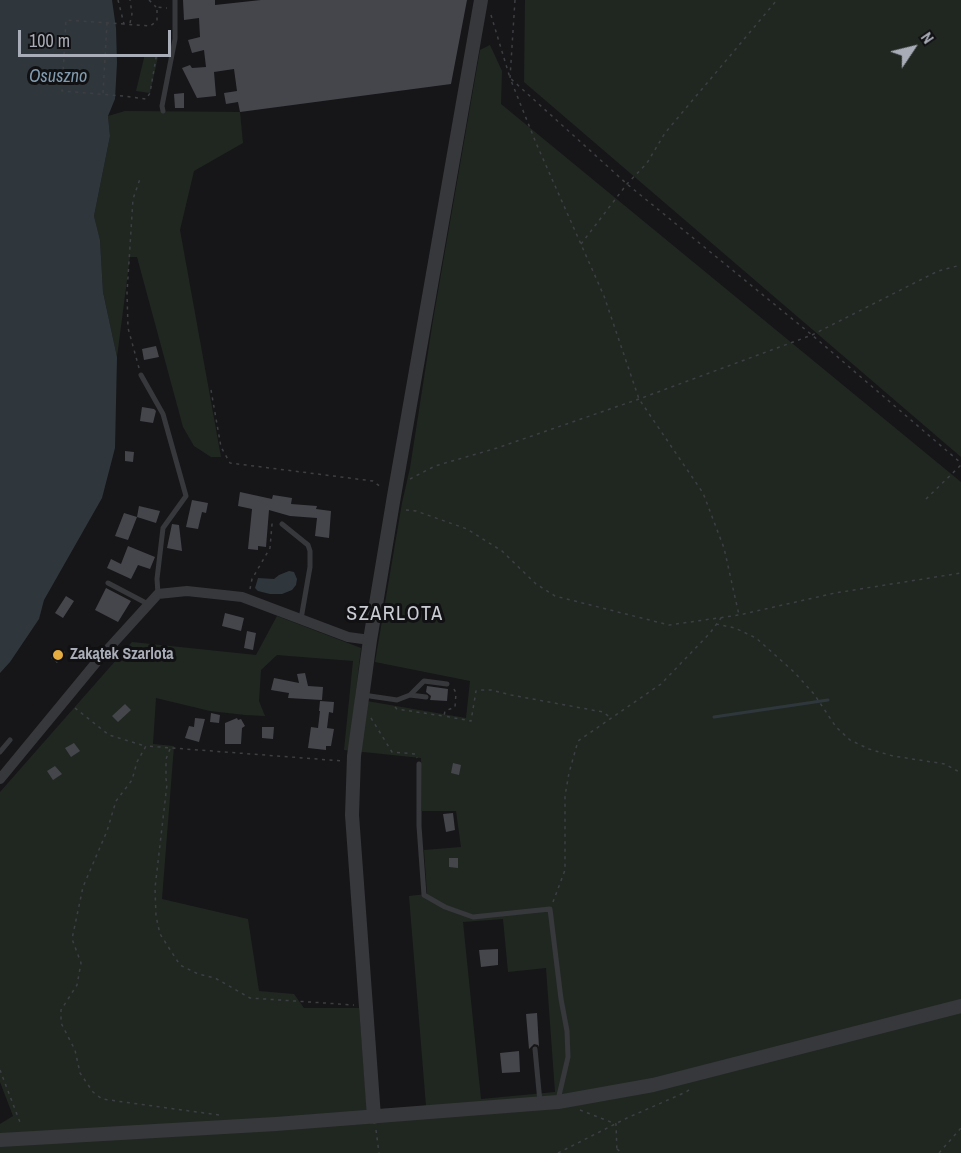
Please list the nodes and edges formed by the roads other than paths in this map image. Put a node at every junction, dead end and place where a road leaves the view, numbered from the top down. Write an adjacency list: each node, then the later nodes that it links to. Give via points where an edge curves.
1 (175, 0): 3 (lane, via 176,39)
2 (485, 6): 10 (street)
3 (163, 111)
4 (141, 375): 7 (lane, via 163,414 186,496 163,528)
5 (282, 524): 9 (lane, via 310,551)
6 (108, 583): 8 (lane)
7 (158, 594): 8 (street); 9 (street, via 187,591 242,597)
8 (148, 604): 18 (street)
9 (301, 619): 10 (street, via 348,637)
10 (370, 640): 14 (street)
11 (447, 684): 12 (lane, via 424,681)
12 (410, 695): 13 (lane); 14 (lane, via 397,700)
13 (426, 697)
14 (362, 699): 23 (street, via 354,756 352,815)
15 (10, 740): 16 (lane)
16 (0, 752)
17 (419, 764): 21 (lane, via 423,895 473,917 550,909 567,1031 568,1057)
18 (3, 772)
19 (961, 1006): 21 (street, via 653,1085)
20 (535, 1050): 22 (lane)
21 (558, 1102): 22 (street)
22 (540, 1104): 23 (street)
23 (374, 1117): 24 (street)
24 (0, 1140)

